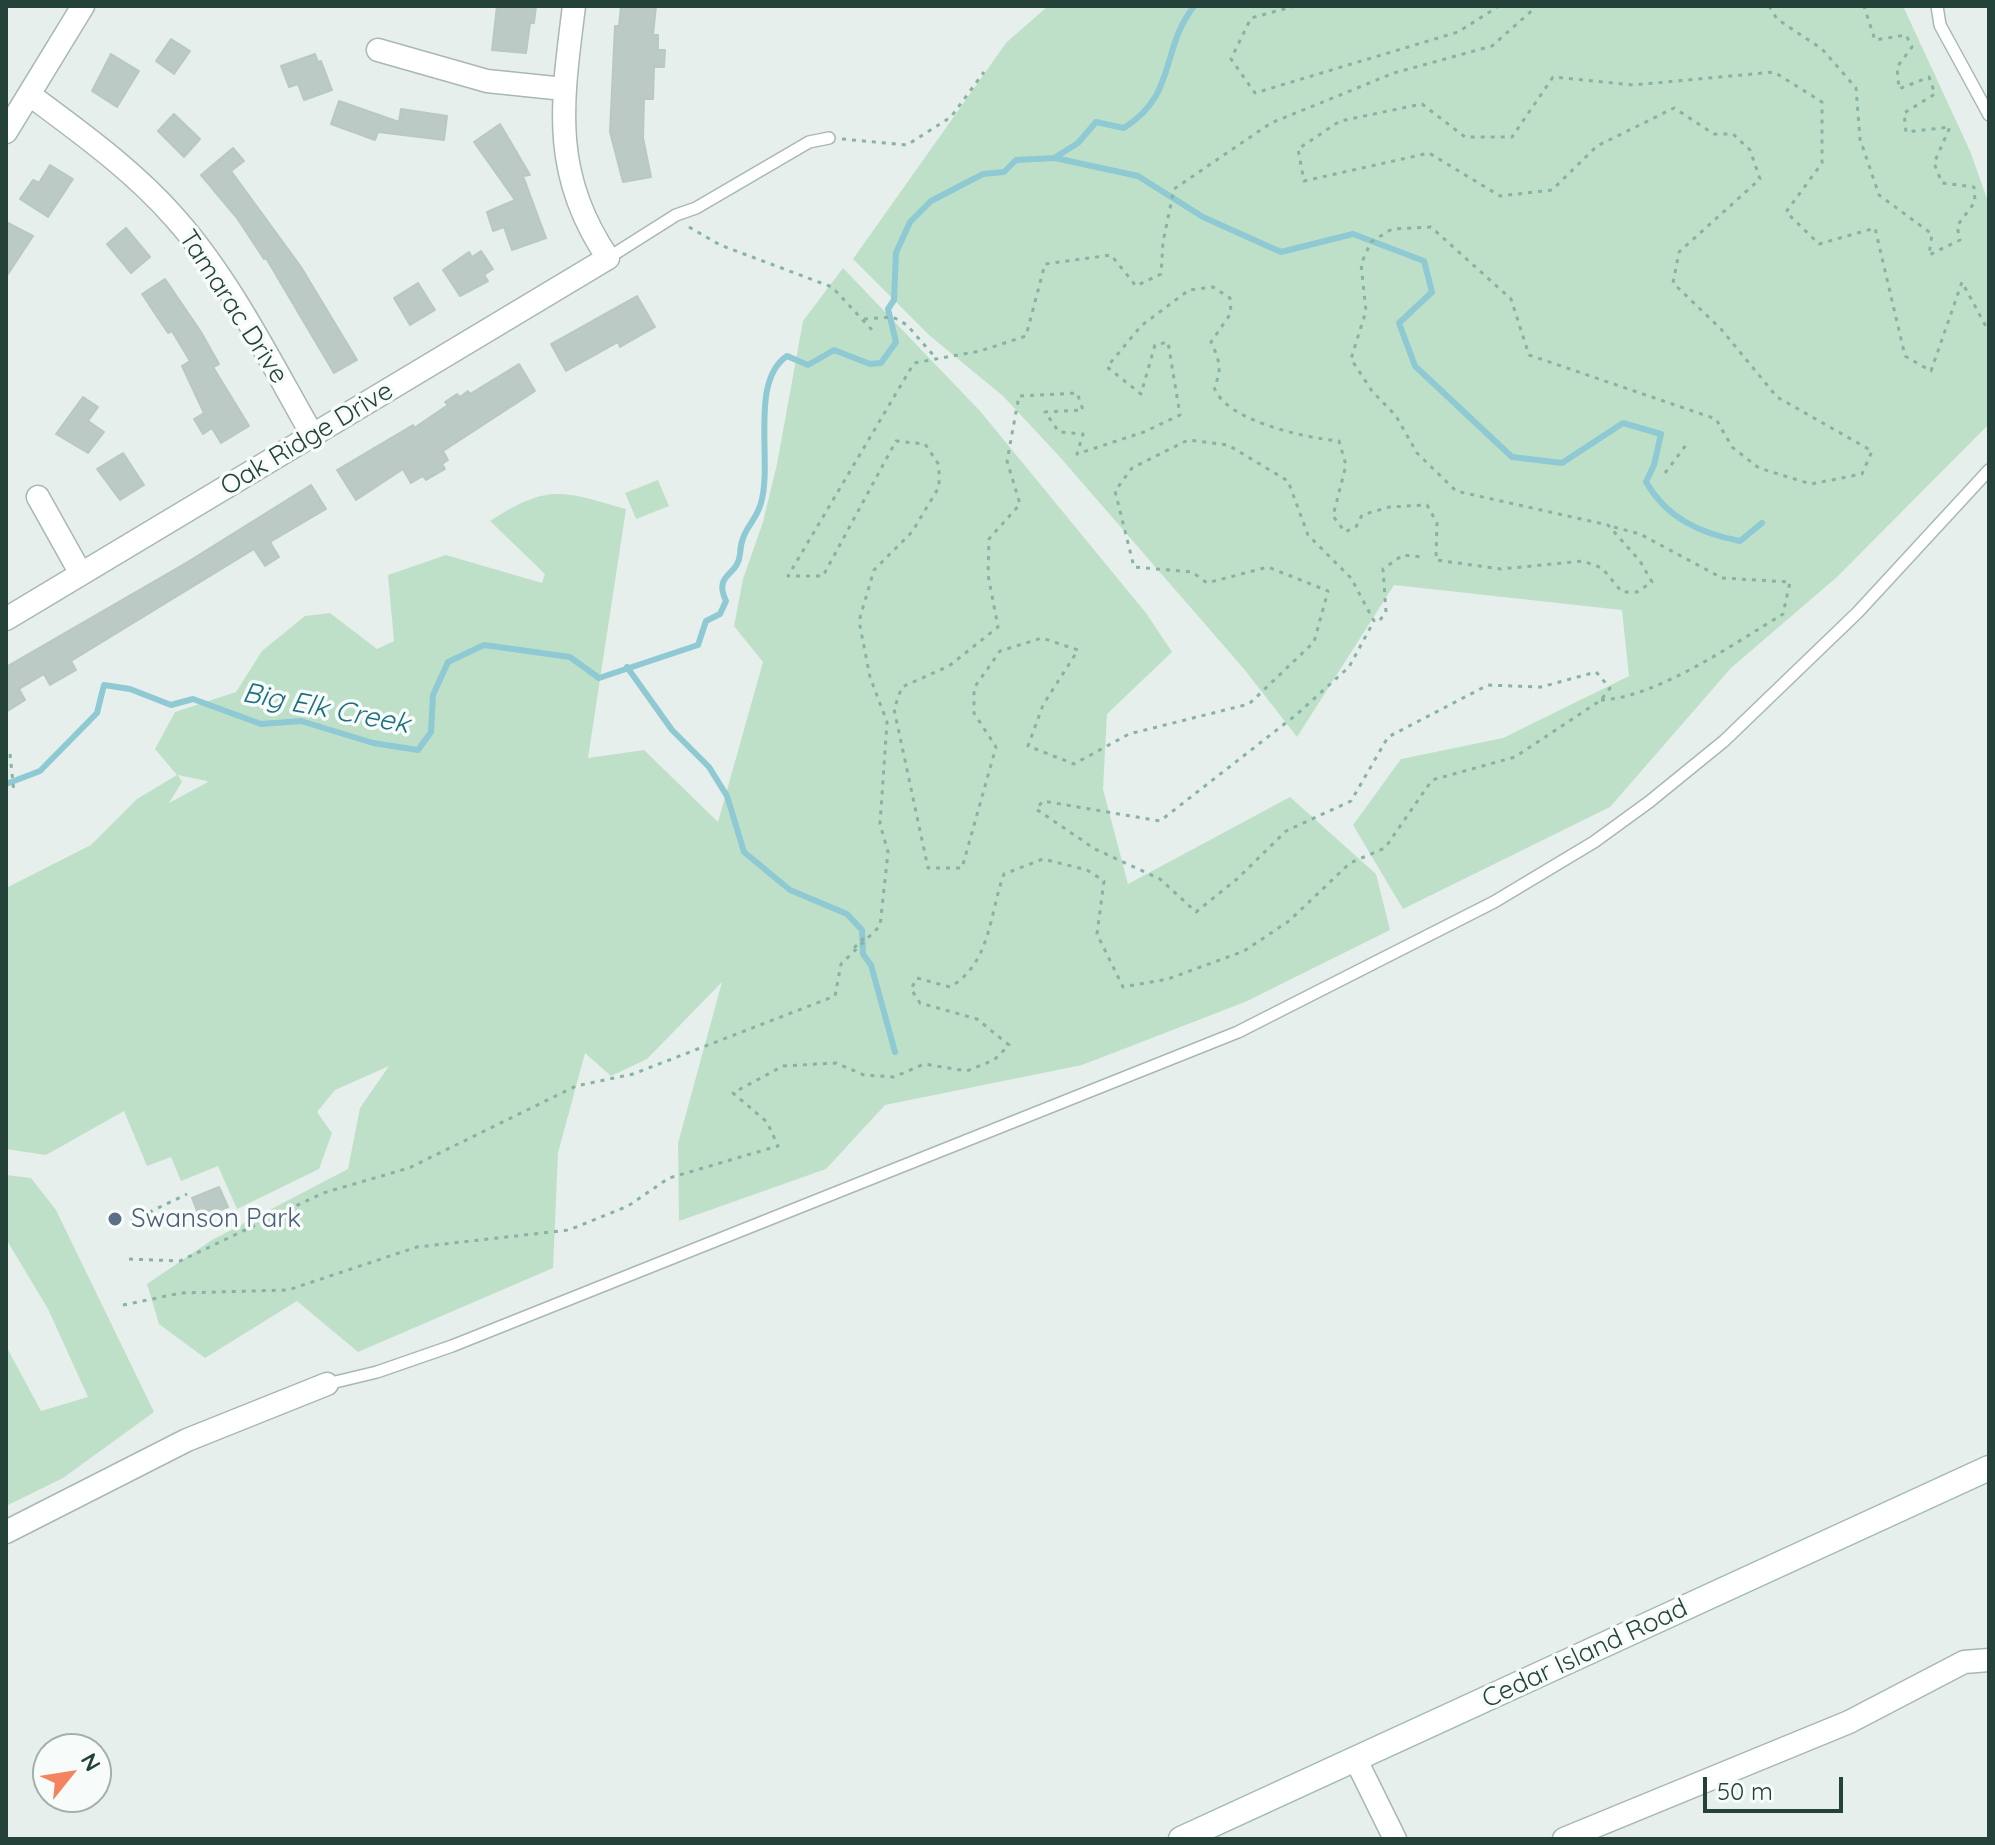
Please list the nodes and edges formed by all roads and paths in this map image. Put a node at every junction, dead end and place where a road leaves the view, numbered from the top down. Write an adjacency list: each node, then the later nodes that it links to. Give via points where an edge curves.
1 (83, 6): 12 (street)
2 (574, 6): 11 (street)
3 (1295, 6): 4 (path, via 1251,18 1231,59 1255,93 1458,32)
4 (1499, 6)
5 (1537, 6): 21 (path, via 1492,46 1394,73 1271,123 1174,189 1161,274 1136,286 1111,255 1045,264 1026,336)
6 (1769, 6): 7 (path, via 1777,19 1822,49 1856,88 1860,139 1879,195 1932,234 1929,255 1960,240 1957,226 1975,202 1974,187 1942,183 1934,163 1950,127 1906,132 1904,113 1935,94 1929,77 1899,89 1897,67 1912,47 1906,35 1875,40)
7 (1864, 6)
8 (1937, 6): 13 (lane, via 1940,25)
9 (378, 50): 11 (street, via 487,81)
10 (984, 72): 15 (path, via 951,117 907,145)
11 (564, 89): 17 (street, via 562,135 569,174 588,225)
12 (30, 95): 14 (street); 22 (street, Tamarac Drive, via 111,156 175,218 221,279)
13 (1989, 115)
14 (6, 132)
15 (829, 138): 16 (lane, via 809,142)
16 (676, 215): 17 (lane); 18 (path, via 720,245 832,287)
17 (608, 258): 22 (street, Oak Ridge Drive)
18 (861, 317): 19 (path); 21 (path, via 893,317)
19 (873, 331)
20 (1989, 332): 27 (path, via 1962,282 1931,371 1905,356 1875,228 1819,244 1786,212 1822,163 1822,102 1774,72 1633,85 1553,77 1512,137 1465,137 1422,104 1340,121 1298,149 1304,181 1429,153 1500,196 1552,190 1597,146 1674,108 1714,134 1733,134 1750,150 1760,179 1679,252 1673,283 1721,329 1777,397 1872,451 1862,474 1811,484 1759,468 1732,447 1716,419 1529,355 1511,299 1431,227 1392,229 1368,248 1361,264 1366,311 1351,359 1396,416 1417,453 1456,491)
21 (937, 359): 37 (path, via 914,363 788,576 823,576 896,441 925,444 939,465 939,487 912,532 874,570 859,621 870,677 887,722 880,824 888,852 880,926 841,964 835,996 633,1074 576,1086 409,1168 323,1193 180,1261)
22 (313, 436): 29 (street, Oak Ridge Drive)
23 (1689, 441): 25 (path)
24 (1989, 470): 39 (lane, via 1858,612 1724,741 1594,842 1494,902 1238,1032 452,1346)
25 (1665, 473)
26 (38, 497): 29 (street)
27 (1608, 525): 32 (path, via 1640,534 1722,578 1790,582 1783,614 1712,658 1623,699); 32 (path, via 1652,582 1637,592 1622,592 1602,568 1583,561 1501,569 1436,560 1437,523 1427,505 1362,515 1356,527 1345,532 1333,516 1346,465 1339,441 1297,435 1218,400 1214,387 1219,359 1211,342 1231,313 1230,298 1213,287 1189,290 1141,326 1107,367 1141,394 1155,345 1168,342 1180,415 1077,454 1083,434 1059,432 1045,412 1083,410 1077,393 1019,396 1007,461 1020,504 989,539 988,575 998,627 949,666 902,687 894,709 928,868 962,868 996,747 974,713 974,688 1000,651 1042,638 1078,650 1043,705 1028,746 1074,764 1129,734 1249,704 1314,642 1328,591 1268,567 1207,583 1192,572 1134,567 1115,491 1132,468 1188,440 1228,445 1288,481 1308,535 1351,578 1374,621 1349,667 1160,821 1043,801 1036,809 1095,849 1160,879 1196,912 1286,831 1351,801 1388,737 1400,730 1488,685 1541,687 1596,672 1610,688)
28 (1422, 557): 31 (path, via 1403,555 1383,569 1386,612)
29 (81, 574): 30 (street, Oak Ridge Drive)
30 (6, 619)
31 (1380, 620)
32 (1601, 700): 38 (path, via 1515,757 1432,780 1385,848 1350,863 1289,921 1244,951 1168,979 1123,987 1097,934 1104,881 1043,859 1004,874 991,908 987,941 969,975 950,987 917,978 911,989 920,1003 977,1019 1009,1045 994,1060 967,1071 924,1064 894,1077 864,1075 836,1063 783,1066 733,1093 767,1122 778,1146 669,1178 628,1206 569,1230 417,1247 288,1290 181,1293)
33 (10, 754): 34 (path)
34 (14, 793)
35 (187, 1194): 36 (path)
36 (131, 1221)
37 (129, 1259)
38 (123, 1305)
39 (327, 1384): 41 (street, via 187,1440)
40 (1989, 1468): 43 (street, Cedar Island Road)
41 (6, 1532)
42 (1989, 1660): 46 (street, via 1964,1662 1849,1722)
43 (1356, 1760): 44 (street, Cedar Island Road); 45 (street)
44 (1181, 1839)
45 (1395, 1839)
46 (1564, 1839)

